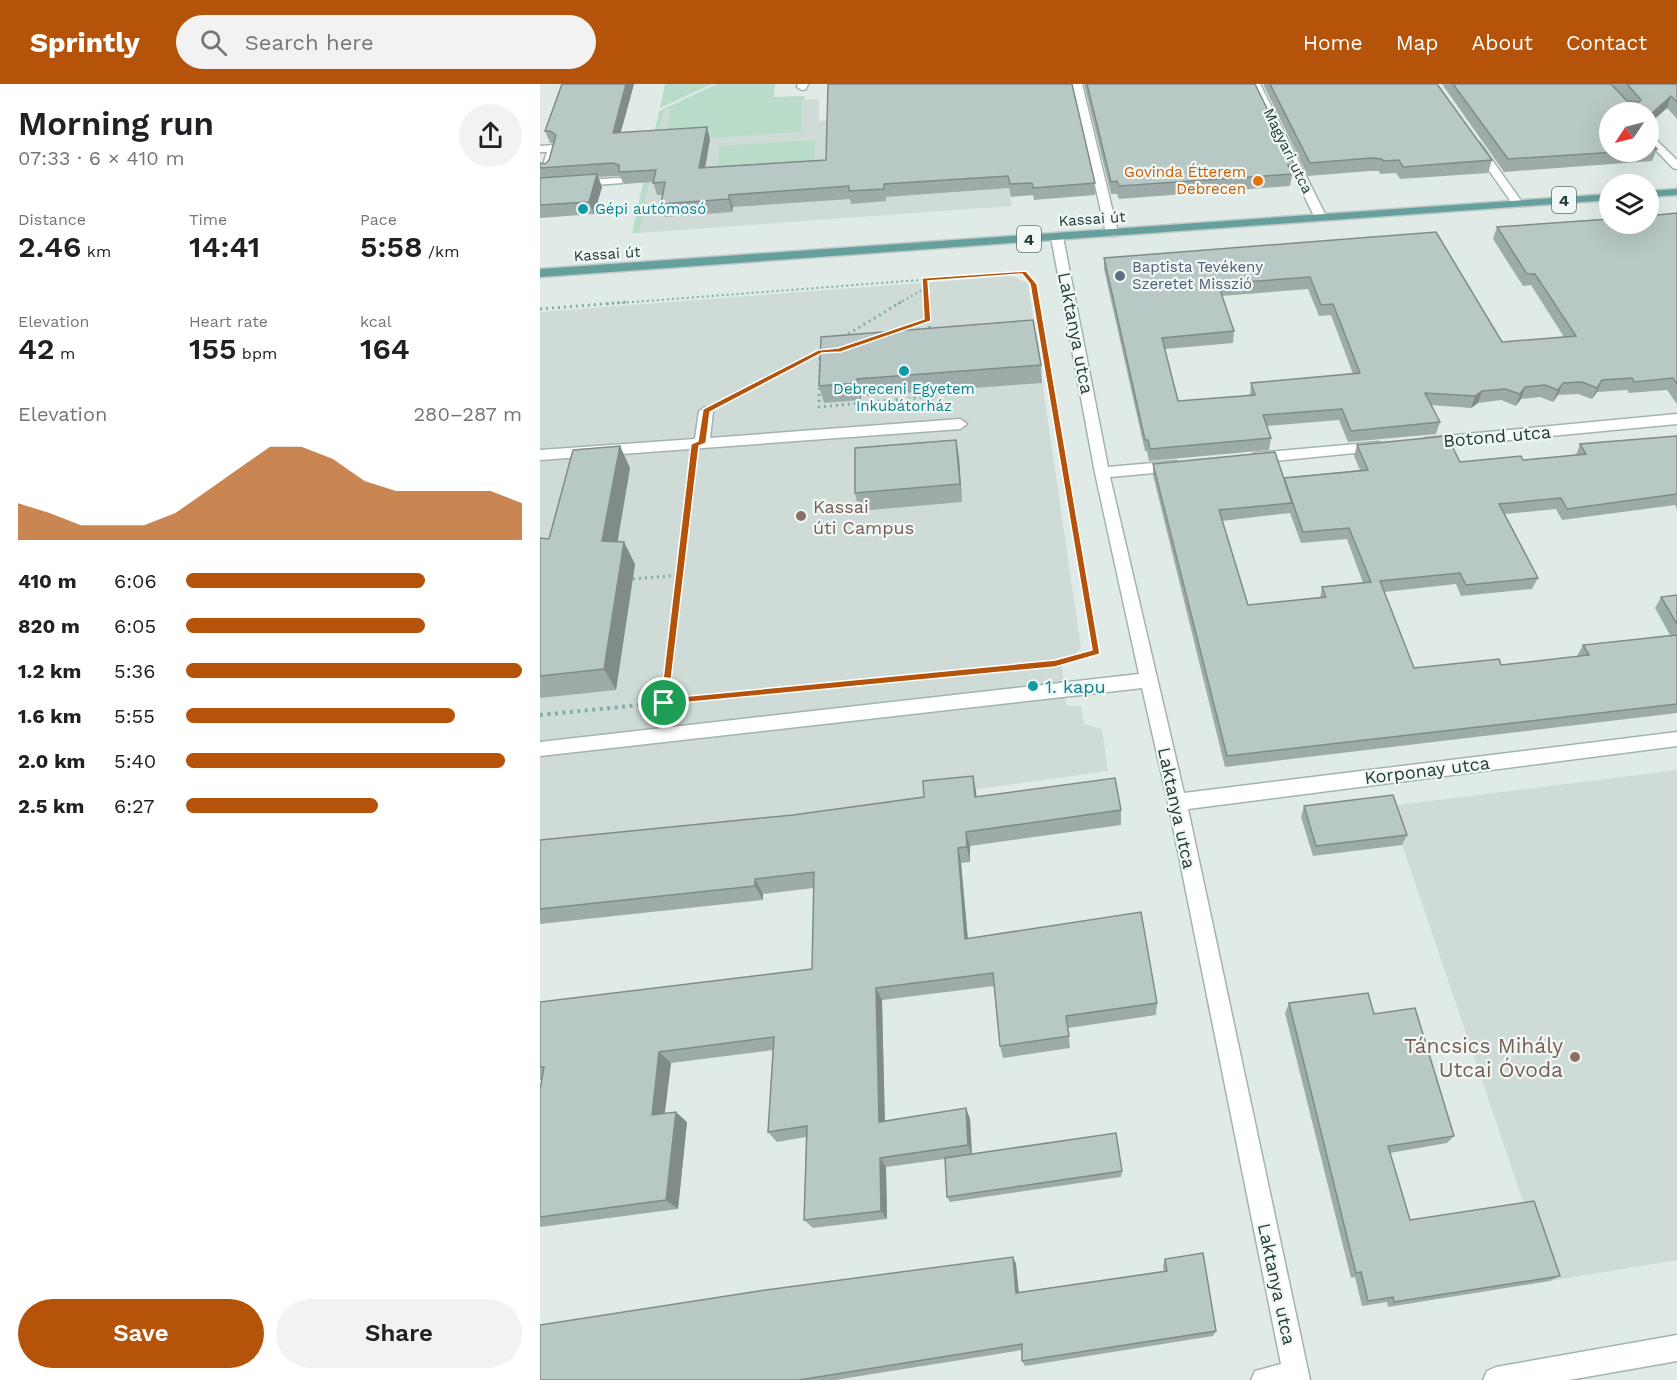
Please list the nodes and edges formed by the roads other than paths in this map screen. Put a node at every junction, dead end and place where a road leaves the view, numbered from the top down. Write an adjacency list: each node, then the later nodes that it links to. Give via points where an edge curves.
1 (1077, 84): 15 (street)
2 (1255, 84): 14 (street, Magyari utca)
3 (1472, 138): 13 (street)
4 (1659, 147): 6 (street)
5 (540, 149): 7 (street, via 554,148)
6 (1677, 166)
7 (546, 172)
8 (618, 181): 9 (street)
9 (540, 186)
10 (1677, 192): 11 (main road)
11 (1659, 193)
12 (1599, 198): 13 (main road, Kassai út / 4)
13 (1518, 204): 14 (main road, Kassai út / 4)
14 (1321, 218): 15 (main road, Kassai út / 4)
15 (1112, 232): 16 (main road, Kassai út / 4)
16 (1058, 237): 17 (main road, Kassai út / 4); 25 (street, Laktanya utca)
17 (543, 270)
18 (706, 411): 21 (street)
19 (1677, 419): 23 (street, Botond utca)
20 (960, 424): 21 (street)
21 (698, 443): 22 (street)
22 (540, 455)
23 (1241, 460)
24 (1194, 464): 25 (street)
25 (1102, 473): 26 (street, Laktanya utca)
26 (1150, 680): 28 (street); 29 (street, Laktanya utca)
27 (1677, 739): 29 (street, Korponay utca)
28 (540, 749)
29 (1177, 802): 31 (street, Laktanya utca)
30 (1677, 1348): 33 (street)
31 (1296, 1377): 32 (street)
32 (1264, 1380)
33 (1496, 1380)

